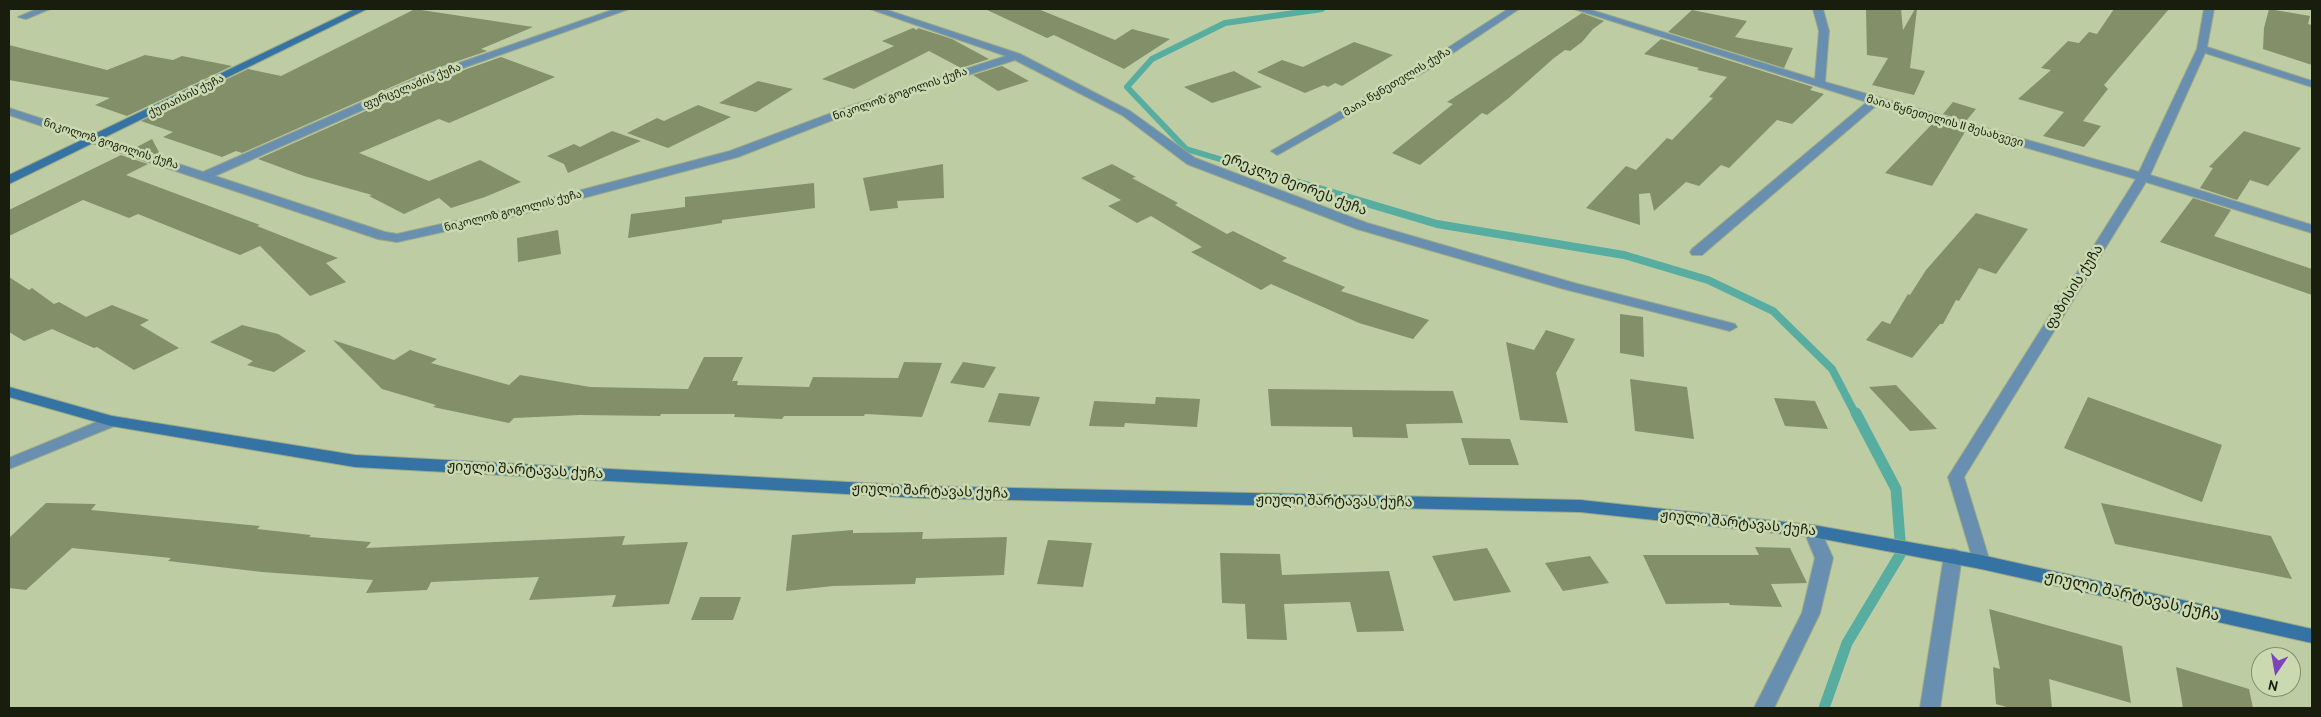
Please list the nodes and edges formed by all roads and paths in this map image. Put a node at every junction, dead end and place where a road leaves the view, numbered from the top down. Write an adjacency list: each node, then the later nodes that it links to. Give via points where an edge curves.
1 (46, 9): 9 (street)
2 (362, 9): 16 (street, ქუთაისის ქუჩა)
3 (624, 9): 18 (street, ფურცელაძის ქუჩა, via 428,77)
4 (875, 9): 11 (street, ერეკლე მეორეს ქუჩა)
5 (1514, 9): 17 (street, მაია წყნეთელის ქუჩა, via 1422,69)
6 (1579, 9): 12 (street, მაია წყნეთელის II შესახვევი)
7 (1818, 9): 12 (street, via 1824,31)
8 (2209, 9): 10 (street, ფაზისის ქუჩა)
9 (23, 16)
10 (2202, 49): 13 (street); 19 (street, ფაზისის ქუჩა)
11 (1016, 56): 18 (street, ნიკოლოზ გოგოლის ქუჩა, via 857,107 734,154 397,238); 23 (street, ერეკლე მეორეს ქუჩა, via 1126,113 1191,161 1362,226 1569,286)
12 (1820, 83): 14 (street, მაია წყნეთელის II შესახვევი)
13 (2312, 84)
14 (1875, 102): 19 (street, მაია წყნეთელის II შესახვევი); 22 (street)
15 (9, 111): 16 (street, ნიკოლოზ გოგოლის ქუჩა)
16 (96, 139): 18 (street, ნიკოლოზ გოგოლის ქუჩა); 20 (street, ქუთაისის ქუჩა)
17 (1276, 151)
18 (206, 176)
19 (2143, 177): 21 (street, მაია წყნეთელის II შესახვევი); 29 (street, ფაზისის ქუჩა, via 1956,476)
20 (9, 180)
21 (2312, 229)
22 (1697, 252)
23 (1730, 327)
24 (9, 392): 25 (street, ჟიული შარტავას ქუჩა)
25 (111, 421): 26 (street); 27 (street, ჟიული შარტავას ქუჩა, via 355,461 920,492 1580,506)
26 (9, 464)
27 (1813, 531): 28 (street, ჟიული შარტავას ქუჩა); 31 (street, via 1824,558 1811,613)
28 (1952, 556): 29 (street, ჟიული შარტავას ქუჩა); 32 (street)
29 (1982, 562): 30 (street, ჟიული შარტავას ქუჩა)
30 (2312, 636)
31 (1764, 708)
32 (1930, 708)

